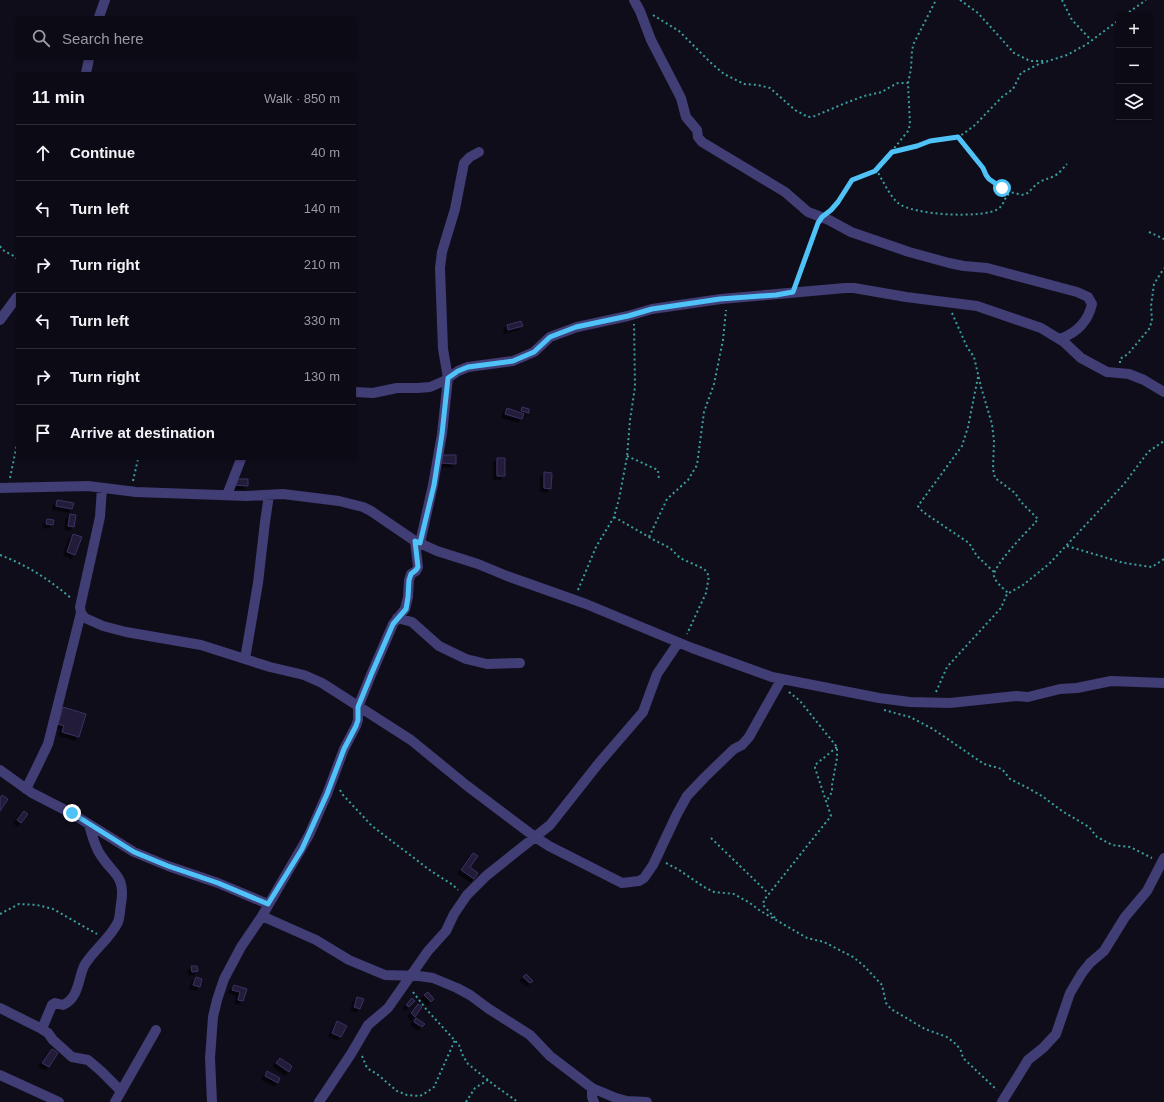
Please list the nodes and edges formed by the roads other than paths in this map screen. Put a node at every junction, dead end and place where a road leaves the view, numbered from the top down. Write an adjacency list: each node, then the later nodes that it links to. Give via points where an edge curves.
1 (105, 0): 3 (street)
2 (635, 2): 9 (street, via 681,98 686,117 697,130 700,140 784,192 808,212 843,226 851,232 956,265 988,268 1088,297 1092,304 1087,317 1073,334)
3 (99, 16)
4 (89, 60): 5 (street)
5 (86, 72)
6 (479, 152): 10 (street, via 464,163 455,209 442,252 442,349)
7 (16, 298): 8 (street)
8 (0, 320)
9 (1060, 339): 10 (street, via 1041,328 977,306 854,288 829,289 652,309 576,327 550,337 534,352 513,361 468,367); 12 (street, via 1081,358 1107,372 1129,374)
10 (448, 378): 11 (street, via 418,388); 18 (street, via 434,485)
11 (356, 392)
12 (1164, 392)
13 (241, 460): 16 (street)
14 (102, 488): 15 (street, via 88,486); 16 (street, via 131,492); 19 (street, via 100,517 83,587)
15 (4, 489)
16 (227, 495): 17 (street)
17 (269, 495): 18 (street, via 295,495 363,506); 22 (street)
18 (417, 542): 20 (street, via 418,567 409,580 406,609); 21 (street, via 574,600)
19 (81, 610): 22 (street, via 85,618 103,626 201,645); 28 (street, via 48,744)
20 (397, 618): 23 (street, via 412,622 439,646 466,659 488,664); 26 (street)
21 (678, 643): 24 (street); 30 (street, via 657,674 643,712 550,825)
22 (245, 659): 26 (street, via 304,675 322,683)
23 (520, 663)
24 (780, 681): 25 (street, via 910,702 1028,697 1111,681); 30 (street, via 749,737 687,796 644,878 622,883)
25 (1164, 683)
26 (358, 707): 30 (street, via 410,740); 32 (street, via 358,720 302,849)
27 (0, 770): 28 (street)
28 (26, 789): 29 (street)
29 (89, 825): 32 (street, via 134,852); 36 (street, via 100,853 123,888 118,922 90,958 70,1000 65,1005 52,1005)
30 (535, 837): 34 (street, via 486,876 467,896 446,931)
31 (1163, 860): 41 (street, via 1148,891 1125,917 1104,952 1082,973 1070,993 1056,1034 1028,1060)
32 (268, 904): 33 (street)
33 (262, 916): 34 (street, via 316,940 349,960 385,974); 44 (street, via 241,947 224,979 217,1000 210,1058)
34 (408, 979): 39 (street, via 433,978 470,995 530,1036 550,1056); 45 (street, via 388,1008 370,1023)
35 (0, 1008): 36 (street)
36 (40, 1028): 40 (street, via 72,1056 88,1060)
37 (156, 1030): 40 (street)
38 (0, 1075): 42 (street)
39 (592, 1088): 46 (street); 47 (street, via 622,1100)
40 (120, 1090): 43 (street)
41 (1003, 1100)
42 (59, 1102)
43 (115, 1102)
44 (212, 1102)
45 (319, 1102)
46 (594, 1102)
47 (647, 1102)

